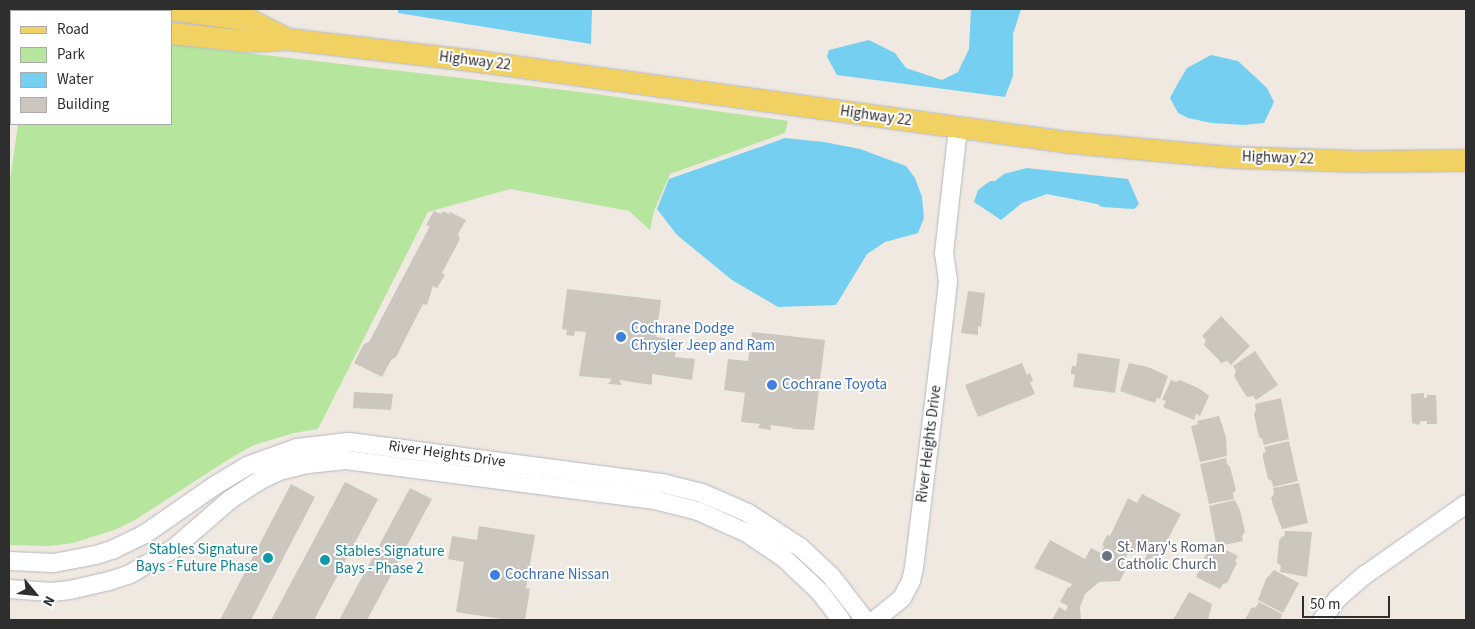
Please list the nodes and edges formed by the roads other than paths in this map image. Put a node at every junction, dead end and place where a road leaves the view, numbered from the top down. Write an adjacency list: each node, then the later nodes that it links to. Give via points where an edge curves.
1 (169, 9): 3 (main road, Highway 22, via 250,20)
2 (172, 33): 3 (main road, Highway 22, via 249,42)
3 (288, 39): 4 (main road, Highway 22, via 569,73)
4 (958, 128): 5 (main road, Highway 22, via 1232,157); 19 (street, River Heights Drive, via 944,253 948,281 914,568 902,598)
5 (1466, 160)
6 (332, 442): 7 (street, River Heights Drive); 8 (street); 15 (street, River Heights Drive, via 297,448 247,466 145,534 114,549 54,563)
7 (405, 448): 9 (street, River Heights Drive); 10 (street)
8 (336, 460): 10 (street, River Heights Drive); 16 (street, River Heights Drive, via 292,468 262,479 231,499 173,549 130,574 70,590)
9 (522, 463): 11 (street); 12 (street, River Heights Drive, via 662,483)
10 (404, 467): 11 (street, River Heights Drive)
11 (520, 484): 14 (street, River Heights Drive, via 655,500)
12 (702, 493): 14 (street); 18 (street, River Heights Drive, via 748,513 800,547 831,576)
13 (1466, 504): 20 (street, via 1365,575 1337,599)
14 (698, 511): 17 (street, River Heights Drive, via 747,533 784,558 820,592)
15 (9, 560)
16 (9, 589)
17 (841, 620)
18 (865, 620)
19 (876, 620)
20 (1322, 620)

